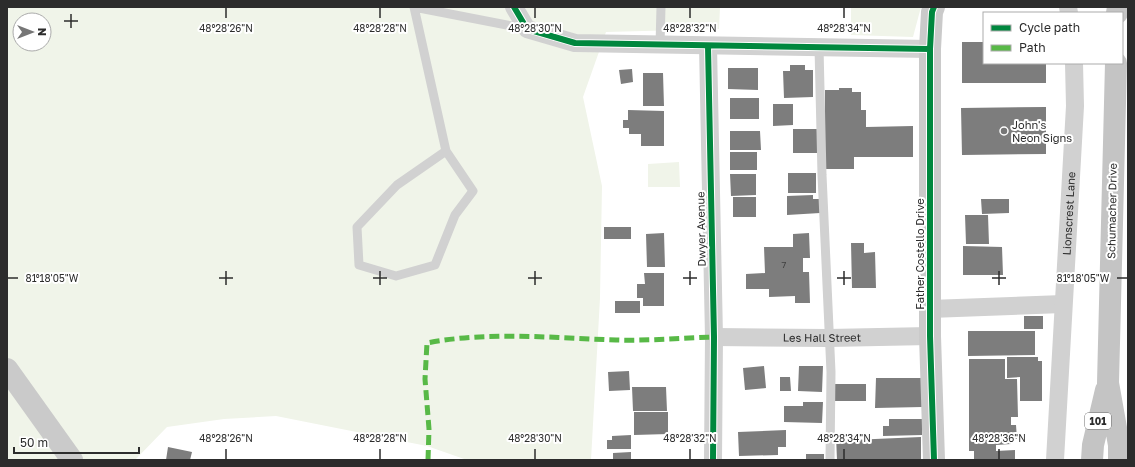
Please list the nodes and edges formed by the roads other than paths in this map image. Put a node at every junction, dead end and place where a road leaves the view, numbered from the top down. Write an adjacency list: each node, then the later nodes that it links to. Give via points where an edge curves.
1 (414, 7): 5 (lane); 12 (lane)
2 (514, 7): 5 (street)
3 (661, 7): 6 (lane)
4 (934, 7): 9 (street, Father Costello Drive)
5 (527, 29): 6 (street, via 575,43)
6 (660, 45): 7 (street)
7 (708, 46): 8 (street); 16 (street, Dwyer Avenue)
8 (819, 47): 9 (street); 17 (lane)
9 (930, 49): 14 (street, Father Costello Drive)
10 (1074, 64): 13 (street, Lionscrest Lane, via 1075,106)
11 (1116, 64): 19 (main road, Schumacher Drive / 101)
12 (446, 151): 12 (lane, via 397,185 357,227 359,265 396,276 435,265 455,215 473,191)
13 (1063, 304): 14 (street); 24 (street, Lionscrest Lane)
14 (930, 309): 15 (street, Father Costello Drive)
15 (930, 336): 17 (street, Les Hall Street); 23 (street, Father Costello Drive)
16 (714, 338): 17 (street, Les Hall Street); 21 (street, Dwyer Avenue)
17 (828, 338): 22 (lane, via 831,372)
18 (7, 369): 20 (street)
19 (1108, 383): 25 (main road, Schumacher Drive / 101, via 1093,445); 26 (main road, Schumacher Drive / 101, via 1119,445)
20 (72, 460)
21 (713, 460)
22 (830, 460)
23 (934, 460)
24 (1055, 460)
25 (1092, 460)
26 (1119, 460)

